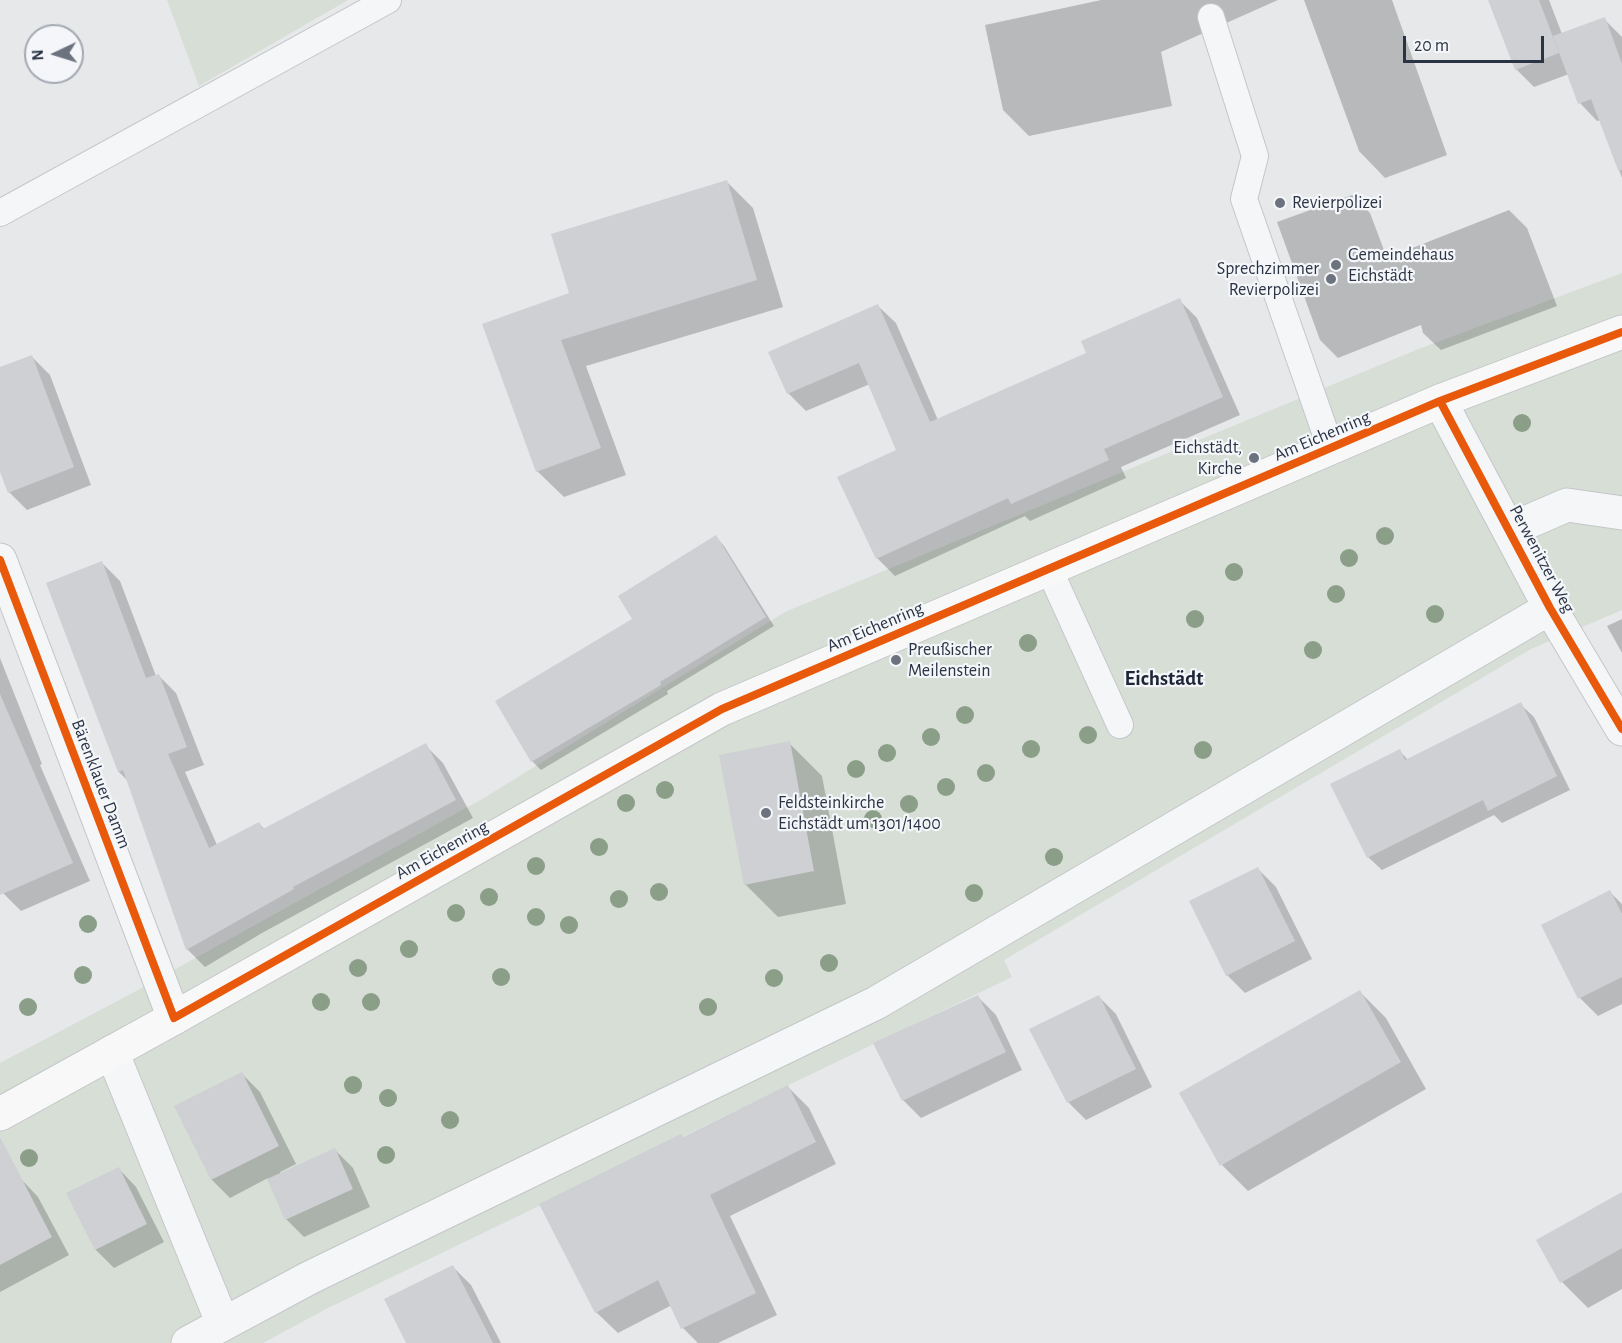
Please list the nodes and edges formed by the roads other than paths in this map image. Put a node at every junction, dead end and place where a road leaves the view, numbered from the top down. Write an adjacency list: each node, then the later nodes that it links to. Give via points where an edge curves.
1 (388, 0): 3 (lane)
2 (1211, 16): 6 (lane, via 1255,156 1245,199)
3 (0, 213)
4 (1622, 332): 5 (main road, Am Eichenring)
5 (1440, 401): 6 (main road, Am Eichenring); 8 (street, Perwenitzer Weg)
6 (1331, 449): 10 (main road, Am Eichenring)
7 (1622, 513): 8 (street, via 1567,505)
8 (1509, 530): 11 (street, Perwenitzer Weg)
9 (0, 561): 14 (street, Bärenklauer Damm)
10 (1049, 569): 12 (lane); 14 (main road, Am Eichenring, via 722,709)
11 (1550, 608): 13 (street, Perwenitzer Weg); 17 (street, via 876,1002 309,1278)
12 (1120, 725)
13 (1622, 729)
14 (174, 1018): 15 (main road, Am Eichenring)
15 (112, 1052): 16 (main road, Am Eichenring); 17 (street)
16 (0, 1114)
17 (223, 1324): 18 (street)
18 (188, 1343)

